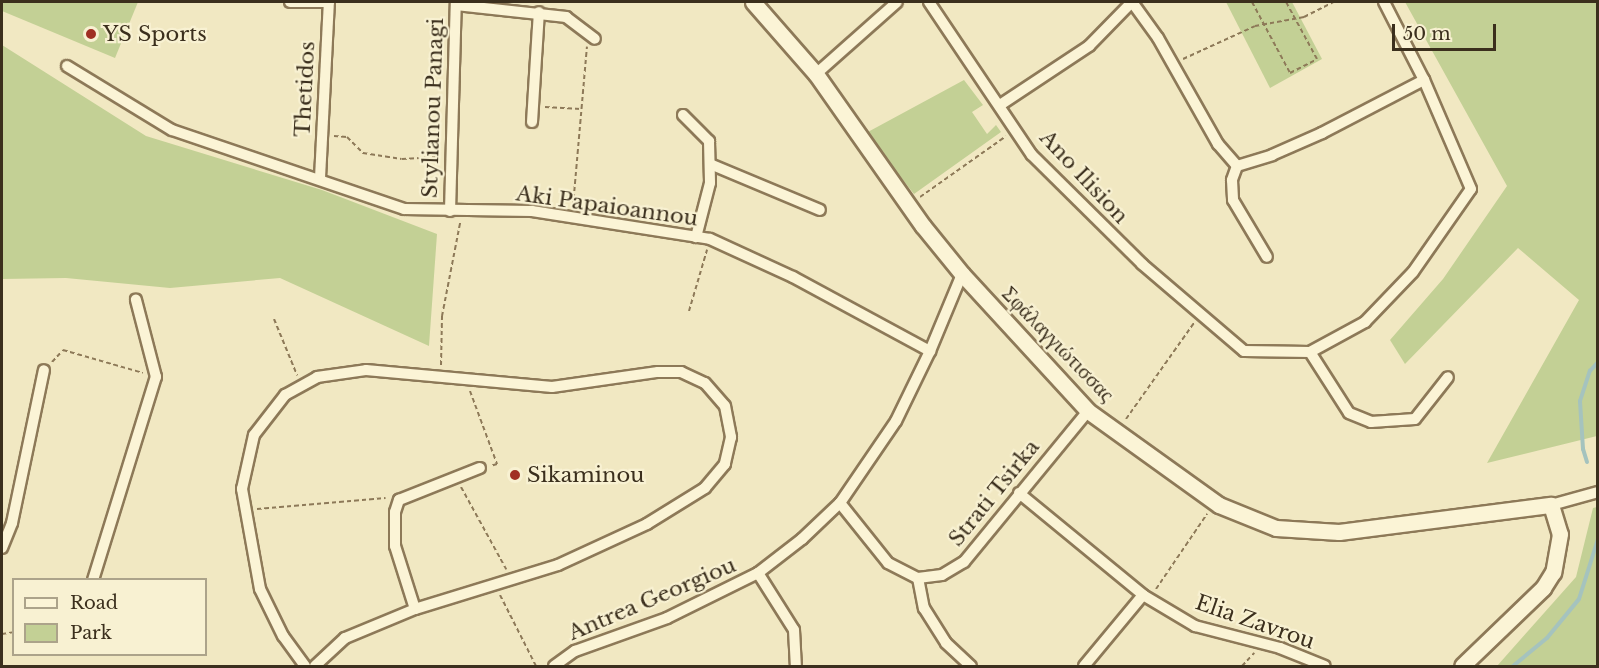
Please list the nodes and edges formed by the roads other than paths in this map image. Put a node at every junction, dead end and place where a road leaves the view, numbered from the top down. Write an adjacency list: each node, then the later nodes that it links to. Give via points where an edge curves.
1 (290, 2): 2 (street)
2 (329, 2): 19 (street, Thetidos)
3 (753, 2): 12 (street, Σφάλαγγιώτισσας)
4 (897, 2): 12 (street)
5 (929, 2): 14 (street, Ano Ilision)
6 (1132, 2): 14 (street, via 1089,46); 18 (street, via 1218,144)
7 (1384, 2): 13 (street)
8 (456, 3): 9 (street, Stylianou Panagi); 21 (street, Stylianou Panagi)
9 (539, 12): 10 (street, Stylianou Panagi, via 566,17); 16 (street)
10 (592, 37)
11 (67, 66): 19 (street, Aki Papaioannou, via 172,130)
12 (816, 74): 24 (street, Σφάλαγγιώτισσας, via 908,206)
13 (1424, 80): 18 (street, via 1322,133); 27 (street, via 1471,189 1413,272 1365,322)
14 (1000, 105): 27 (street, Ano Ilision, via 1040,163 1142,264 1244,351)
15 (683, 115): 17 (street, via 709,141)
16 (532, 122)
17 (710, 164): 20 (street); 22 (street, via 710,183)
18 (1237, 166): 23 (street, via 1232,180 1233,200)
19 (320, 178): 21 (street, Aki Papaioannou, via 404,209)
20 (820, 210)
21 (450, 212): 22 (street, Aki Papaioannou, via 532,211)
22 (696, 237): 26 (street, Aki Papaioannou, via 710,239 793,277)
23 (1267, 257)
24 (962, 274): 26 (street, Antrea Georgiou); 30 (street, Σφάλαγγιώτισσας)
25 (136, 300): 38 (street, via 156,377)
26 (930, 351): 34 (street, Antrea Georgiou, via 896,421)
27 (1310, 352): 29 (street, via 1349,413 1371,422 1415,419)
28 (44, 370): 36 (street, via 12,523)
29 (1448, 376)
30 (1088, 411): 33 (street, Strati Tsirka); 35 (street, Σφάλαγγιώτισσας, via 1215,502 1276,528 1339,532)
31 (480, 468): 41 (street, via 399,500 395,546)
32 (1598, 492): 35 (street)
33 (1019, 493): 39 (street, Strati Tsirka, via 964,562 942,576); 40 (street, Elia Zavrou)
34 (840, 503): 37 (street, Antrea Georgiou); 39 (street, via 888,562)
35 (1551, 505): 49 (street, via 1560,534 1553,572 1543,588)
36 (2, 548)
37 (758, 573): 44 (street, Antrea Georgiou, via 667,618 574,651); 45 (street, via 794,630)
38 (93, 578)
39 (918, 578): 46 (street, via 924,608 946,643)
40 (1146, 597): 47 (street); 48 (street, Elia Zavrou, via 1195,626)
41 (415, 609): 42 (street, via 558,565 647,524 705,488 725,464 731,437 725,406 705,383 681,372 552,387 366,370 317,377 285,395 254,435 242,489 260,589 282,636); 43 (street, via 345,638)
42 (305, 666)
43 (315, 666)
44 (554, 666)
45 (796, 666)
46 (971, 666)
47 (1084, 666)
48 (1325, 666)
49 (1462, 666)

